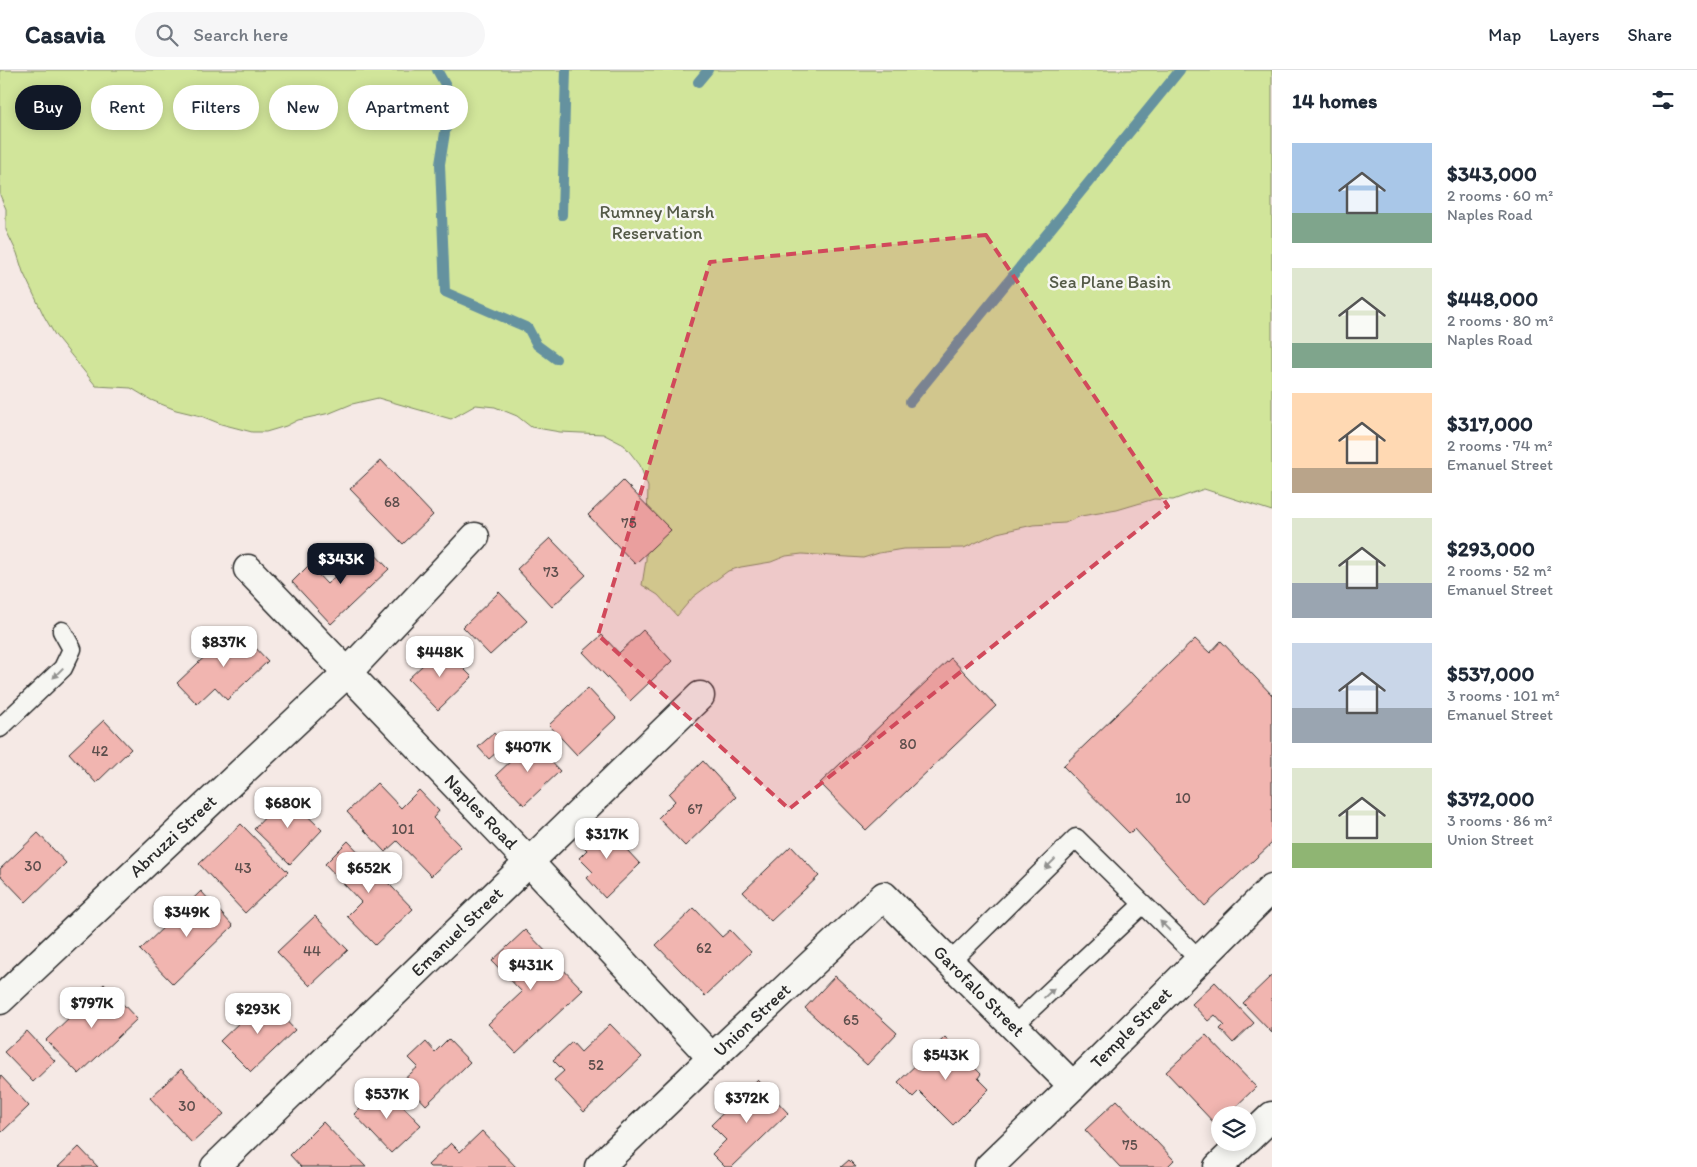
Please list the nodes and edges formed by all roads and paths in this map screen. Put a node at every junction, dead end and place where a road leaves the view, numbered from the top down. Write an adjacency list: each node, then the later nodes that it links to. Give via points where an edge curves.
1 (475, 537): 4 (street, Abruzzi Street)
2 (248, 569): 4 (street, Naples Road)
3 (62, 632): 6 (lane, one-way to 6, via 72,649 63,668)
4 (347, 673): 7 (street, Naples Road); 13 (street, Abruzzi Street)
5 (700, 696): 7 (street, Emanuel Street)
6 (0, 728)
7 (529, 862): 15 (street, Naples Road); 20 (street, Emanuel Street)
8 (1272, 888): 11 (street, Temple Street)
9 (884, 896): 12 (street, Garofalo Street); 15 (street, Union Street)
10 (1143, 904): 11 (lane, one-way to 10); 12 (lane, one-way to 12, via 1076,838); 14 (lane, one-way to 10)
11 (1200, 960): 16 (street, Temple Street)
12 (950, 962): 14 (street, Garofalo Street)
13 (0, 1000)
14 (1013, 1026): 16 (street, Garofalo Street)
15 (712, 1058): 21 (street, Union Street)
16 (1073, 1086): 22 (street, Temple Street)
17 (1272, 1116): 18 (street)
18 (1256, 1131)
19 (1235, 1151): 23 (street)
20 (215, 1167)
21 (599, 1167)
22 (989, 1167)
23 (1218, 1167)

